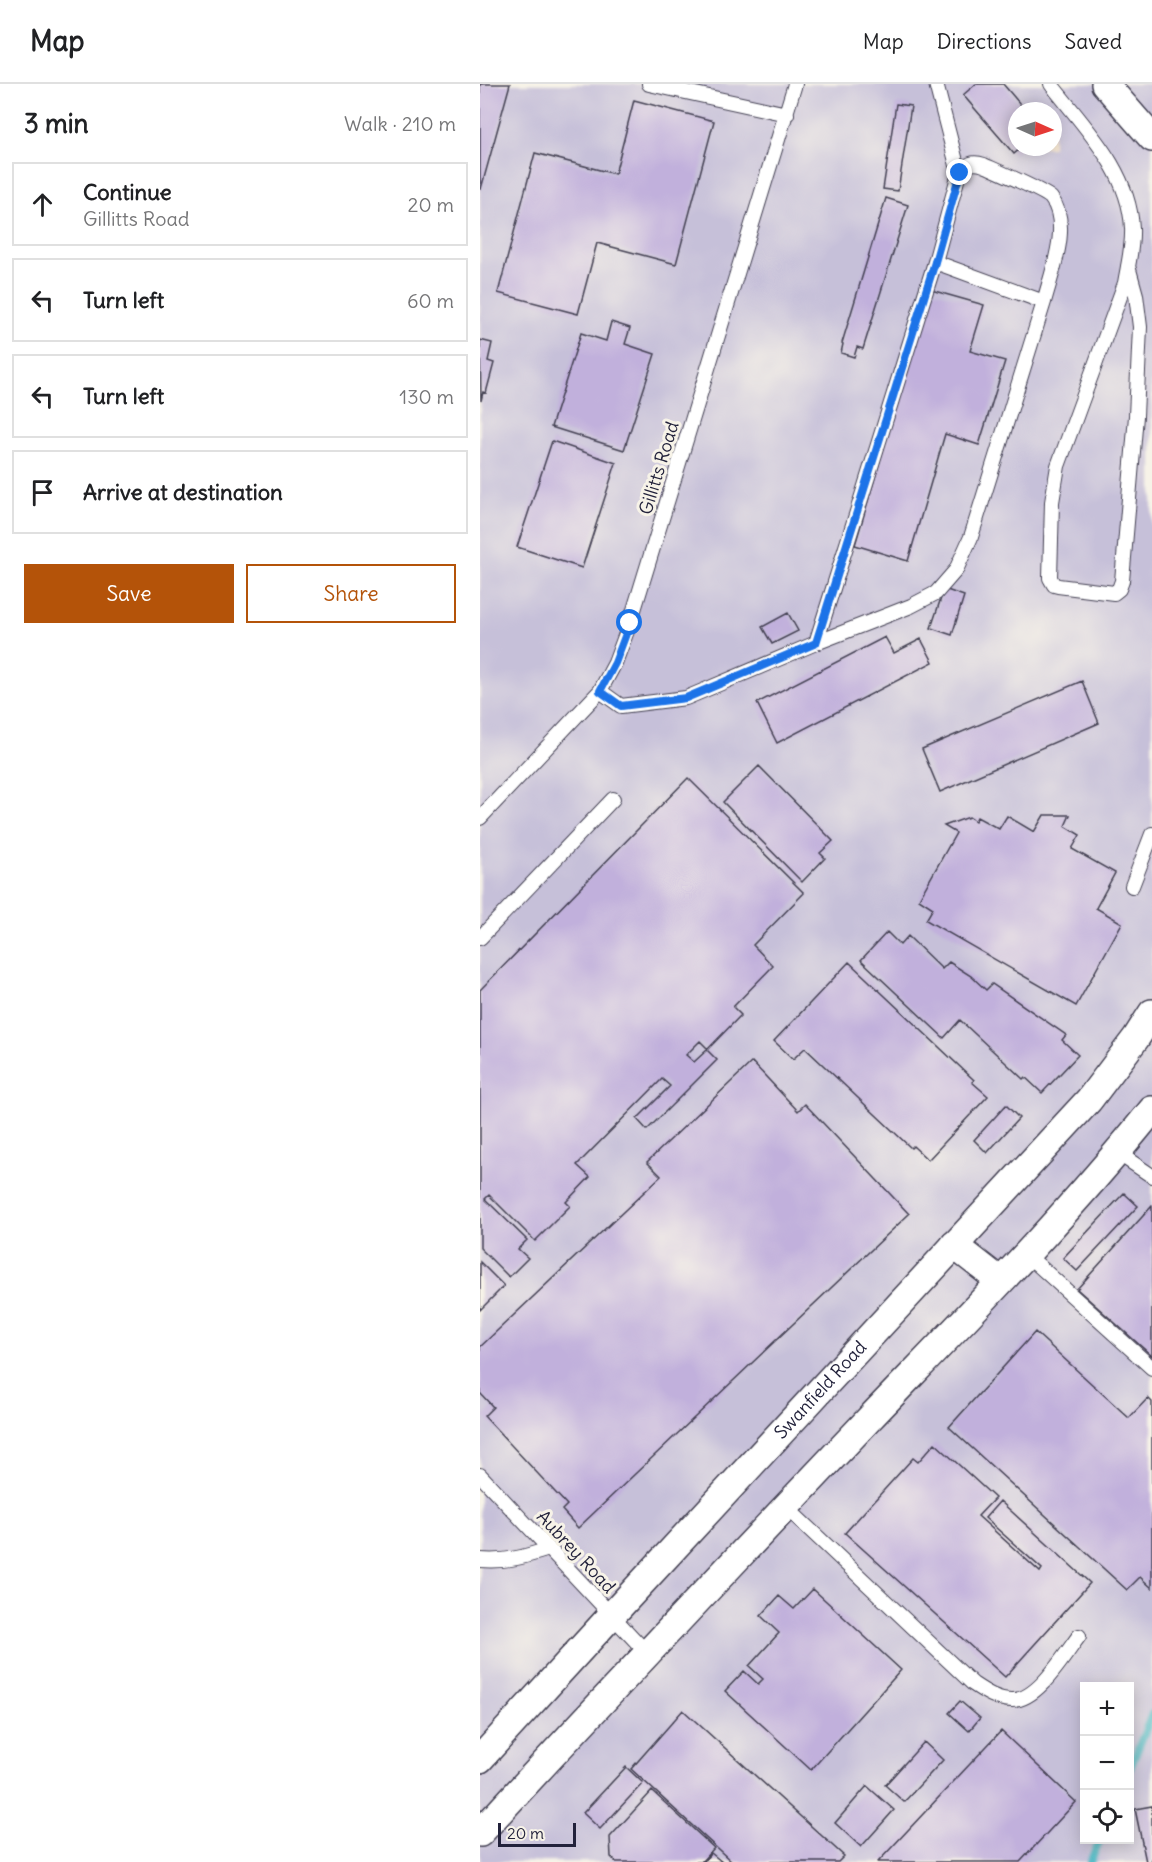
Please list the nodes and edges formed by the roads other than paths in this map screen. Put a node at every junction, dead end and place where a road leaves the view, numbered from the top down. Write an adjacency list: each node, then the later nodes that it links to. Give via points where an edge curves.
1 (649, 84): 6 (lane)
2 (795, 84): 6 (lane, Gillitts Road)
3 (936, 84): 8 (lane)
4 (1051, 84): 10 (lane, via 1114,166 1130,206)
5 (1109, 86): 7 (street)
6 (786, 114): 13 (lane, Gillitts Road, via 630,623)
7 (1152, 138)
8 (960, 173): 9 (lane); 11 (lane, via 976,162 1050,197 1058,213 1060,238)
9 (935, 262): 11 (lane); 12 (lane)
10 (1128, 266): 10 (lane, via 1058,466 1052,502 1050,578 1058,586 1114,592 1122,581 1140,327)
11 (1044, 302): 12 (lane, via 971,537 956,570 936,593)
12 (816, 643): 13 (lane, via 686,698 621,706)
13 (600, 691): 15 (lane, Gillitts Road)
14 (613, 799): 18 (lane)
15 (481, 816)
16 (1152, 834): 17 (lane)
17 (1132, 886)
18 (480, 938)
19 (1152, 1013): 23 (street, Swanfield Road, via 1089,1100)
20 (1152, 1110): 21 (street)
21 (1118, 1153): 22 (lane); 24 (street)
22 (1152, 1176)
23 (954, 1245): 25 (street); 31 (street, Swanfield Road)
24 (1026, 1254): 25 (street); 26 (lane)
25 (1000, 1281): 28 (street)
26 (1152, 1368)
27 (480, 1475): 29 (lane, Aubrey Road)
28 (786, 1507): 32 (lane, via 987,1694 1015,1701 1030,1694 1048,1678); 33 (street)
29 (549, 1550): 30 (lane, via 502,1562); 31 (lane, Aubrey Road)
30 (480, 1560)
31 (610, 1616): 33 (lane, Aubrey Road); 34 (street, Swanfield Road)
32 (1079, 1636)
33 (647, 1653): 35 (street)
34 (480, 1759)
35 (480, 1833)

